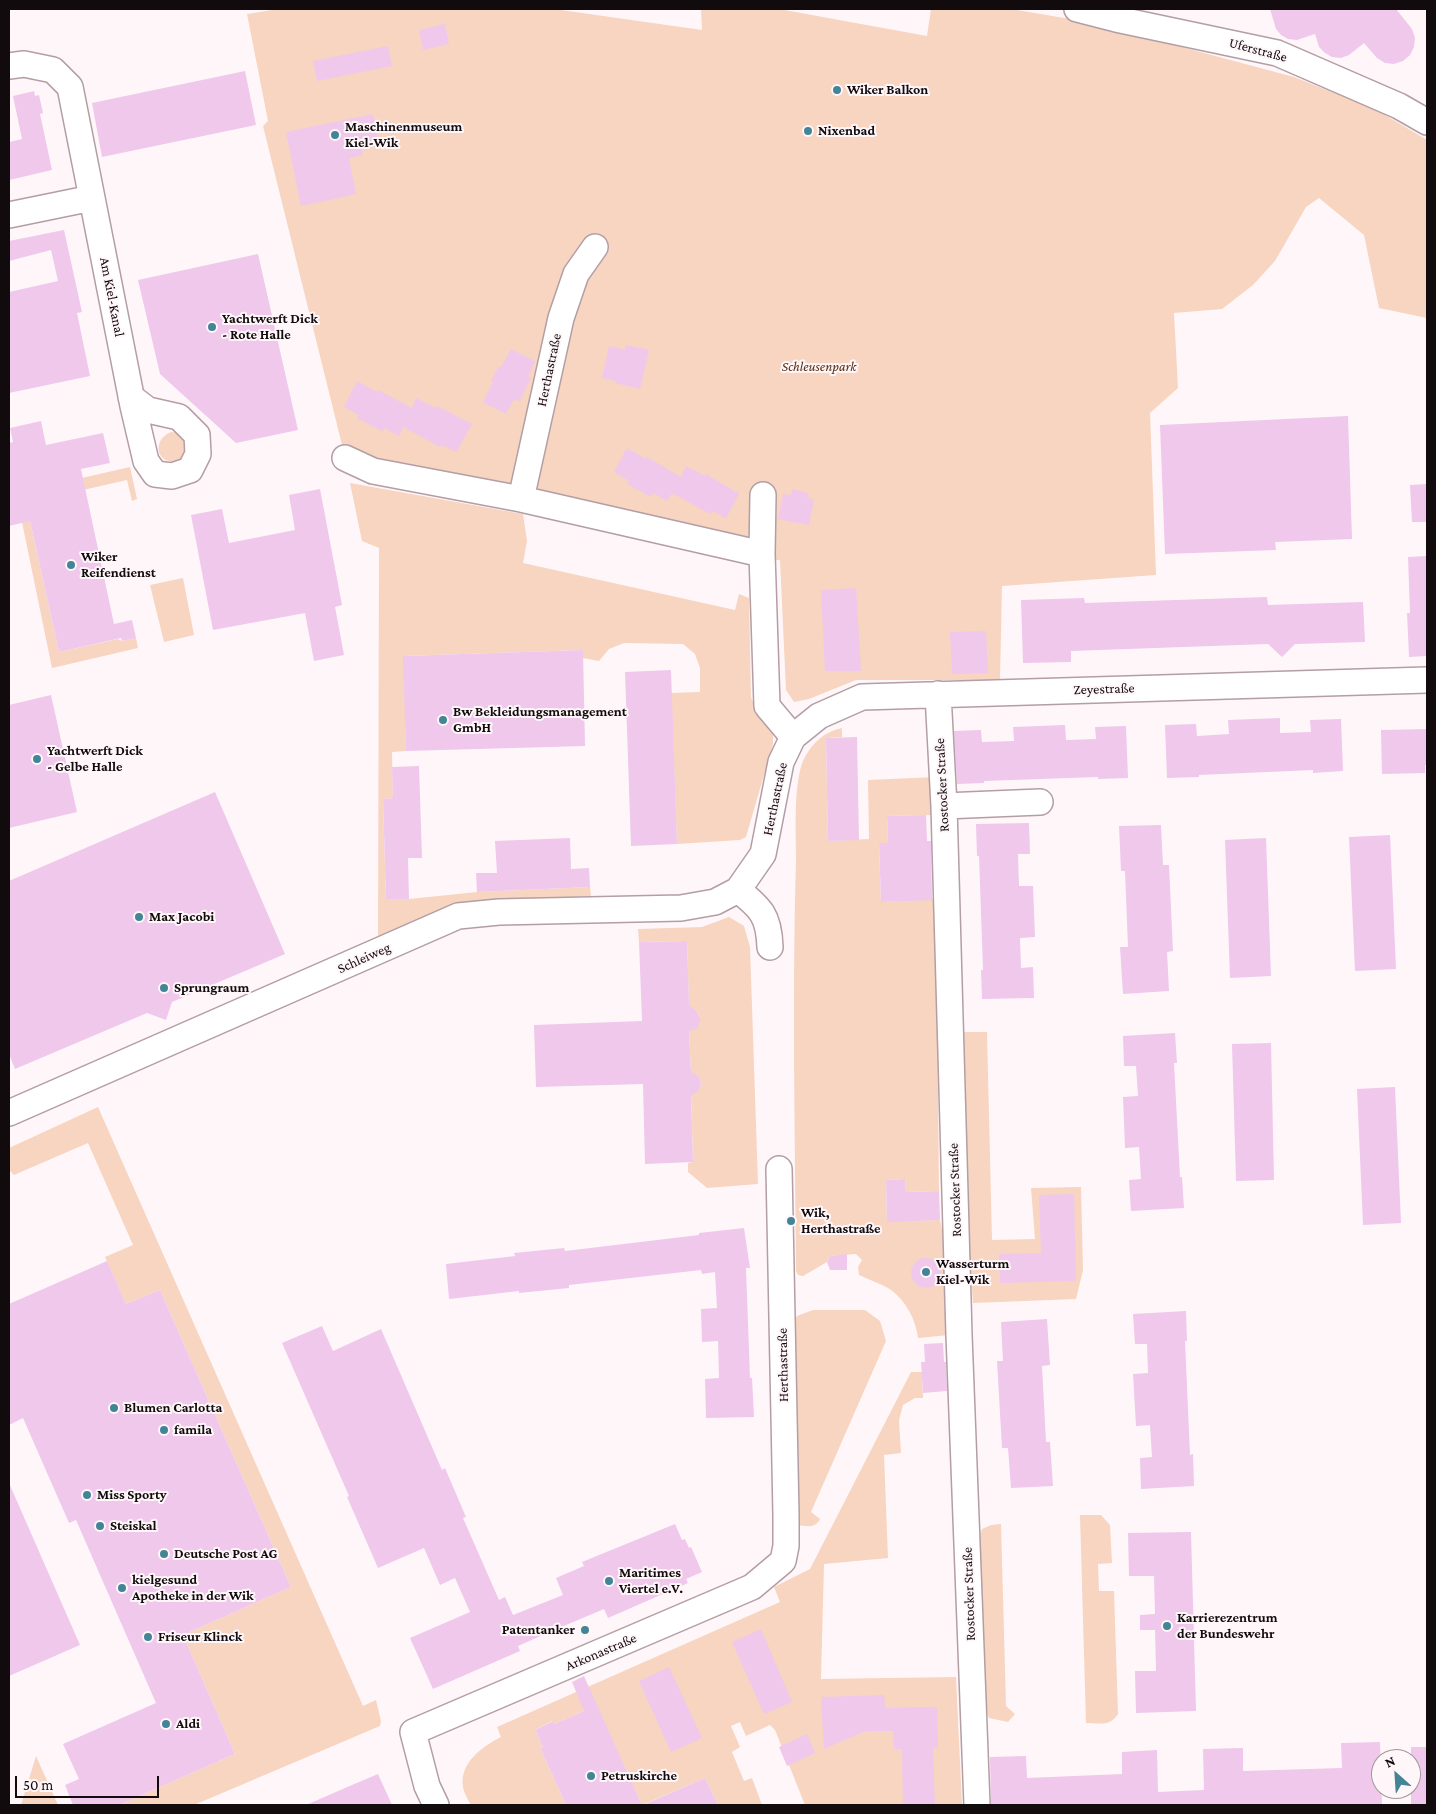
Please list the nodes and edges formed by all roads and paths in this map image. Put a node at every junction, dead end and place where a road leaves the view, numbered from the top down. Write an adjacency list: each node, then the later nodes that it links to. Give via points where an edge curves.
1 (1077, 9): 3 (street, Uferstraße, via 1277,53 1400,106)
2 (9, 66): 4 (street, Am Kiel-Kanal, via 24,64 53,70 70,87)
3 (1427, 122)
4 (92, 198): 5 (street); 7 (street, Am Kiel-Kanal)
5 (9, 215)
6 (595, 247): 10 (street, Herthastraße, via 576,274 561,318)
7 (131, 397): 7 (street, Am Kiel-Kanal, via 148,410 179,417 197,435 198,454 190,470 174,484 155,474 146,461)
8 (345, 458): 10 (street, via 373,471)
9 (764, 495): 11 (street)
10 (521, 499): 11 (street)
11 (762, 554): 14 (street, via 767,706)
12 (1427, 680): 13 (street, Zeyestraße)
13 (938, 694): 14 (street, Zeyestraße, via 862,697 819,716); 16 (street, Rostocker Straße)
14 (793, 737): 17 (street, Herthastraße, via 782,762 763,854)
15 (1040, 802): 16 (street)
16 (944, 806): 23 (street, Rostocker Straße)
17 (738, 890): 18 (street, via 758,906 769,930); 19 (street, Schleiweg, via 715,902 681,908 499,912 458,916)
18 (770, 947)
19 (9, 1113)
20 (779, 1169): 21 (street, Herthastraße, via 786,1515)
21 (783, 1561): 22 (street, Arkonastraße, via 752,1586 413,1732 427,1786)
22 (436, 1805)
23 (977, 1805)

